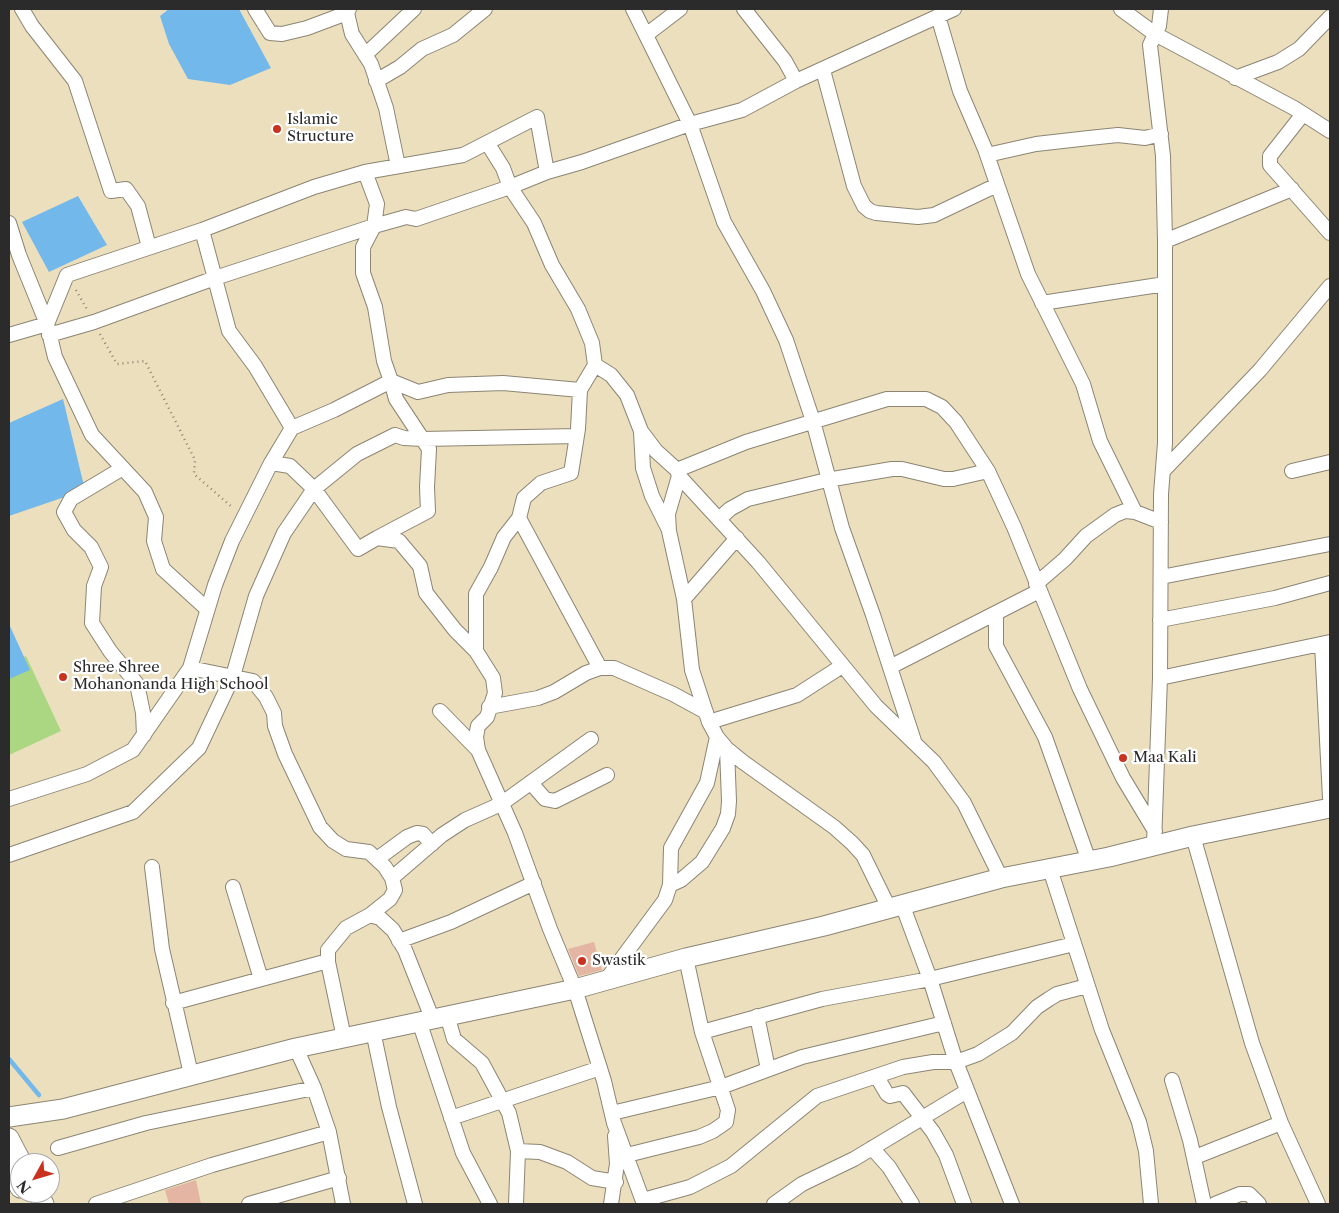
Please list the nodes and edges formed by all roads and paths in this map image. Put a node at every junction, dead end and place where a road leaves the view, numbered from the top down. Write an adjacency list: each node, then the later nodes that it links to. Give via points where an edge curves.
1 (22, 9): 38 (street, via 76,81 111,191 126,189 138,206)
2 (255, 9): 11 (street, via 270,32 282,34 307,28)
3 (414, 9): 16 (street)
4 (484, 9): 19 (street, via 452,35 422,49)
5 (633, 9): 15 (street)
6 (680, 9): 15 (street)
7 (744, 9): 20 (street, via 785,61)
8 (954, 9): 12 (street)
9 (1121, 9): 14 (street)
10 (1161, 9): 14 (street, via 1162,17)
11 (348, 11): 16 (street, via 352,34)
12 (938, 16): 17 (street); 26 (street, via 960,92)
13 (1330, 17): 18 (street, via 1299,49 1278,62)
14 (1155, 34): 18 (street); 24 (street, via 1150,44)
15 (646, 35): 22 (street)
16 (365, 55): 19 (street)
17 (823, 70): 20 (street); 30 (street, via 854,186 870,211 918,218 934,215)
18 (1235, 78): 21 (street)
19 (376, 81): 27 (street, via 386,108)
20 (796, 81): 22 (street, via 742,110)
21 (1304, 114): 23 (street); 32 (street, via 1269,160 1274,171)
22 (690, 124): 29 (street); 50 (street, via 724,222 777,318)
23 (1330, 131)
24 (1161, 134): 26 (street, via 1145,138 1118,135 1036,144); 37 (street)
25 (488, 144): 27 (street, via 463,155); 29 (street, via 537,117); 31 (street)
26 (987, 155): 30 (street)
27 (398, 166): 28 (street)
28 (365, 172): 34 (street, via 377,204); 35 (street, via 266,204)
29 (547, 172): 31 (street)
30 (997, 185): 43 (street, via 1019,252)
31 (510, 187): 34 (street, via 416,219 406,217); 47 (street, via 534,222 552,265 578,309 592,343)
32 (1292, 189): 36 (street); 37 (street)
33 (9, 223): 45 (street)
34 (374, 226): 40 (street); 48 (street, via 363,247 363,273 375,307 384,361)
35 (202, 230): 38 (street); 40 (street)
36 (1330, 233)
37 (1165, 240): 41 (street)
38 (149, 248): 39 (street)
39 (68, 274): 44 (path); 45 (street)
40 (215, 278): 44 (street); 51 (street, via 229,331 255,366)
41 (1165, 284): 43 (street); 59 (street, via 1165,443)
42 (1330, 286): 59 (street, via 1260,370)
43 (1042, 302): 64 (street, via 1083,384 1100,441)
44 (94, 322): 45 (street); 65 (path, via 117,364 145,361 195,460 194,474)
45 (48, 329): 46 (street); 57 (street, via 55,357 92,434)
46 (9, 335)
47 (595, 366): 49 (street); 52 (street, via 611,375 627,395)
48 (391, 381): 49 (street, via 418,392 448,385 503,383); 51 (street); 54 (street, via 396,399)
49 (580, 390): 53 (street)
50 (813, 421): 58 (street, via 887,399 926,399 942,407 956,422); 61 (street, via 746,442); 62 (street)
51 (292, 428): 56 (street)
52 (641, 431): 61 (street); 69 (street, via 643,468 652,496)
53 (577, 436): 54 (street); 66 (street, via 572,473 541,483 524,498)
54 (423, 439): 63 (street, via 396,435 357,454); 70 (street, via 429,449 428,511)
55 (1330, 462): 60 (street)
56 (271, 463): 63 (street, via 290,466); 65 (street)
57 (123, 468): 77 (street, via 145,492 156,517 154,541 163,569); 91 (street, via 71,499 64,512 74,530 91,547 101,567 94,586 92,624 137,684)
58 (988, 471): 62 (street, via 944,479 892,469); 75 (street)
59 (1162, 471): 68 (street)
60 (1292, 471)
61 (678, 473): 67 (street); 69 (street, via 668,514)
62 (827, 480): 67 (street, via 748,499); 83 (street)
63 (314, 489): 70 (street, via 358,549); 86 (street, via 284,533 256,596)
64 (1135, 512): 68 (street); 75 (street, via 1125,511 1096,527)
65 (244, 517): 77 (street)
66 (519, 518): 81 (street, via 504,537 476,594); 85 (street)
67 (719, 519): 71 (street)
68 (1161, 522): 73 (street)
69 (670, 530): 76 (street)
70 (377, 538): 81 (street, via 399,540 420,566 426,593)
71 (737, 538): 76 (street); 82 (street)
72 (1330, 544): 73 (street)
73 (1160, 577): 79 (street)
74 (1330, 583): 79 (street, via 1275,598)
75 (1037, 587): 78 (street); 104 (street, via 1104,739)
76 (684, 599): 90 (street, via 692,670)
77 (208, 609): 84 (street)
78 (996, 613): 83 (street); 108 (street, via 996,646 1045,737)
79 (1160, 620): 87 (street)
80 (1326, 643): 87 (street); 99 (street)
81 (476, 651): 88 (street, via 493,678 495,693)
82 (842, 666): 90 (street, via 797,695); 94 (street, via 876,706)
83 (890, 667): 94 (street)
84 (190, 668): 86 (street); 91 (street)
85 (600, 668): 88 (street, via 538,698); 90 (street, via 614,668 673,694)
86 (233, 676): 106 (street, via 199,748 133,812); 107 (street, via 253,682 266,697 274,713 285,754 320,827 346,849 369,852)
87 (1160, 678): 104 (street)
88 (489, 707): 95 (street, via 487,717 478,726)
89 (440, 711): 95 (street)
90 (708, 717): 92 (street)
91 (144, 735): 100 (street, via 133,750 87,774)
92 (717, 737): 96 (street); 114 (street, via 707,783 671,848)
93 (591, 739): 98 (street)
94 (914, 740): 112 (street, via 964,803)
95 (478, 750): 101 (street)
96 (727, 750): 114 (street, via 728,814 702,862); 116 (street, via 852,843)
97 (607, 775): 98 (street, via 555,801 545,799)
98 (531, 783): 101 (street)
99 (1330, 798)
100 (9, 799)
101 (501, 804): 105 (street, via 465,820); 113 (street)
102 (1330, 808): 103 (main road)
103 (1193, 836): 104 (main road); 150 (street, via 1252,1043)
104 (1155, 838): 108 (main road)
105 (432, 844): 107 (street, via 423,834 417,833); 111 (street)
106 (9, 855)
107 (377, 859): 111 (street)
108 (1089, 861): 110 (main road)
109 (152, 866): 127 (street, via 162,949)
110 (1050, 869): 112 (main road); 119 (street)
111 (392, 878): 117 (street, via 395,890 390,899)
112 (1001, 878): 116 (main road)
113 (534, 883): 118 (street, via 451,922); 126 (street)
114 (670, 885): 124 (street, via 657,914)
115 (233, 887): 123 (street)
116 (896, 906): 120 (main road); 122 (street)
117 (370, 915): 118 (street, via 380,918); 121 (street, via 346,928 328,950)
118 (399, 941): 129 (street, via 414,967)
119 (1074, 944): 122 (street); 125 (street)
120 (686, 958): 124 (main road); 132 (street)
121 (328, 961): 123 (street); 133 (street)
122 (930, 978): 128 (street, via 861,990); 130 (street)
123 (261, 979): 127 (street)
124 (606, 980): 126 (main road)
125 (1087, 986): 135 (street, via 1057,994 1001,1041); 174 (street, via 1139,1122 1146,1150)
126 (575, 989): 129 (main road); 136 (street)
127 (173, 1004): 138 (street)
128 (757, 1016): 132 (street); 137 (street)
129 (433, 1018): 131 (main road); 144 (street, via 482,1063); 147 (street)
130 (944, 1024): 135 (street); 137 (street, via 810,1055)
131 (373, 1031): 133 (main road); 166 (street)
132 (702, 1032): 141 (street)
133 (344, 1038): 134 (main road)
134 (296, 1048): 138 (main road); 142 (street)
135 (956, 1062): 139 (street, via 917,1064); 143 (street)
136 (600, 1068): 144 (street); 148 (street)
137 (768, 1069): 141 (street)
138 (190, 1074): 145 (main road)
139 (877, 1077): 149 (street, via 886,1094 903,1093); 162 (street, via 817,1096 751,1151 713,1177)
140 (1172, 1080): 159 (street)
141 (721, 1087): 148 (street); 158 (street, via 728,1110 726,1122 699,1137)
142 (314, 1088): 152 (street); 154 (street, via 146,1123)
143 (967, 1091): 149 (street); 173 (street)
144 (503, 1100): 147 (street); 156 (street)
145 (63, 1109): 146 (main road); 151 (main road)
146 (9, 1117)
147 (451, 1118): 167 (street, via 463,1153)
148 (613, 1118): 158 (street); 161 (street)
149 (922, 1118): 155 (street); 172 (street, via 940,1143)
150 (1280, 1123): 159 (street); 178 (street)
151 (9, 1130)
152 (329, 1132): 160 (street); 163 (street, via 212,1165)
153 (9, 1138): 157 (main road)
154 (58, 1148)
155 (872, 1148): 170 (street, via 802,1184); 171 (street, via 889,1167)
156 (518, 1151): 161 (street, via 540,1152 567,1162 592,1178); 168 (street)
157 (17, 1153)
158 (627, 1155): 162 (street)
159 (1195, 1157): 175 (street)
160 (338, 1178): 164 (street); 165 (street)
161 (616, 1182): 169 (street)
162 (644, 1202)
163 (96, 1204)
164 (249, 1204)
165 (343, 1204)
166 (415, 1204)
167 (490, 1204)
168 (516, 1204)
169 (611, 1204)
170 (774, 1204)
171 (912, 1204)
172 (964, 1204)
173 (1012, 1204)
174 (1151, 1204)
175 (1204, 1204)
176 (1215, 1204): 177 (street, via 1240,1194 1248,1194)
177 (1259, 1204)
178 (1318, 1204)

